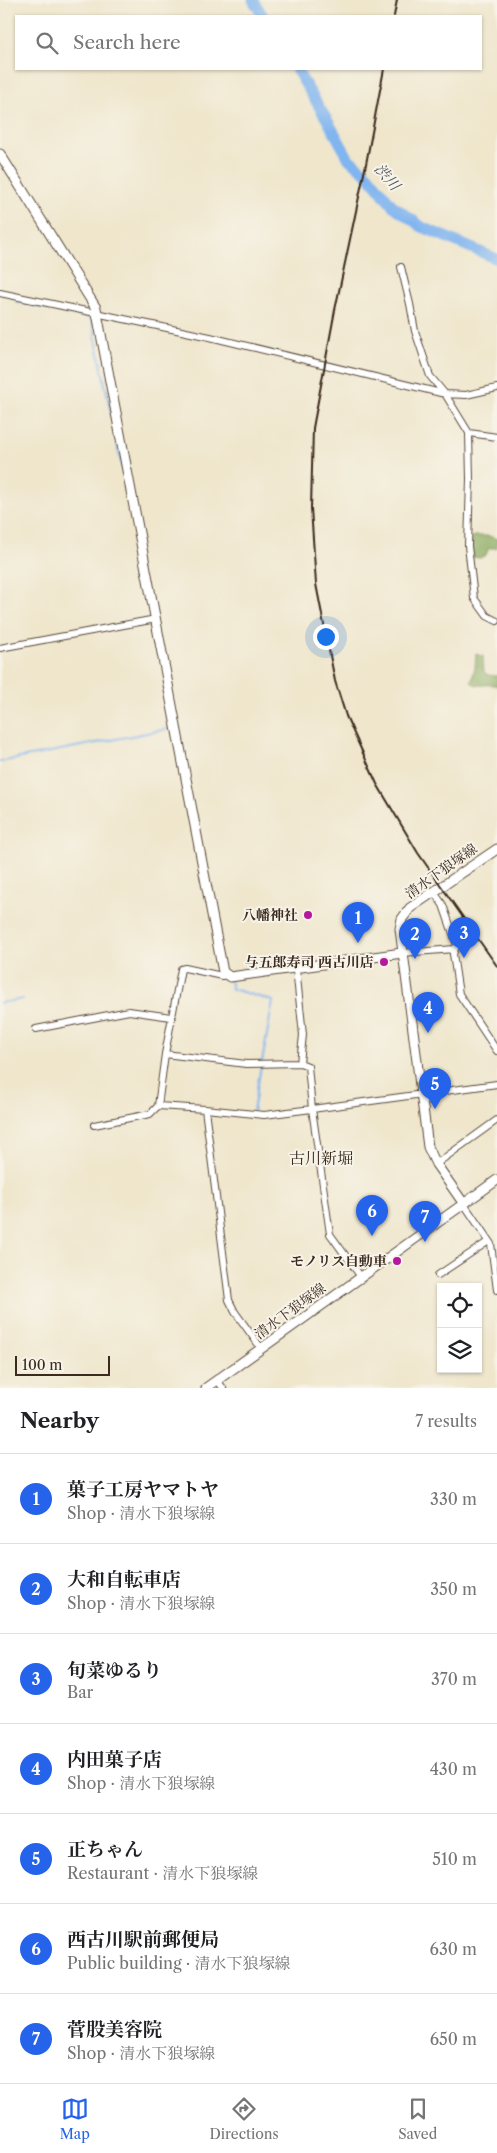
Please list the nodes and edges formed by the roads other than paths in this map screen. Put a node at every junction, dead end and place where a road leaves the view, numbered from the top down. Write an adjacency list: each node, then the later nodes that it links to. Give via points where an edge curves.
1 (0, 154): 4 (street)
2 (401, 267): 6 (street, via 414,330 430,376)
3 (0, 294): 4 (street)
4 (97, 312): 6 (street); 9 (street)
5 (497, 388): 6 (street, via 466,395)
6 (445, 394): 7 (street)
7 (469, 433): 8 (street); 10 (street, via 468,546 474,598 487,616)
8 (497, 437)
9 (156, 619): 11 (street); 17 (street, via 223,972)
10 (497, 621)
11 (0, 648)
12 (497, 849): 13 (street, 清水下狼塚線)
13 (434, 892): 14 (street, via 443,905 457,944); 15 (street, 清水下狼塚線, via 410,908 402,919)
14 (455, 949): 15 (street); 20 (street, via 459,994)
15 (402, 954): 16 (street); 24 (street, 清水下狼塚線)
16 (296, 968): 17 (street); 22 (street, via 303,1035)
17 (226, 974): 18 (street, via 181,969)
18 (171, 1017): 19 (street, via 129,1011); 21 (street)
19 (36, 1029)
20 (497, 1051)
21 (165, 1054): 22 (street, via 262,1065); 25 (street)
22 (300, 1063): 27 (street, via 308,1066)
23 (497, 1084): 24 (street)
24 (421, 1094): 27 (street); 30 (street, 清水下狼塚線, via 428,1147)
25 (158, 1106): 26 (street); 29 (street, via 150,1114)
26 (205, 1109): 27 (street, via 264,1114); 38 (street, via 228,1300)
27 (312, 1109): 36 (street, via 330,1234)
28 (497, 1120): 30 (street)
29 (94, 1125)
30 (436, 1164): 32 (street, 清水下狼塚線)
31 (497, 1180): 32 (street, 清水下狼塚線)
32 (464, 1204): 34 (street); 36 (street, 清水下狼塚線)
33 (497, 1240): 34 (street)
34 (490, 1243): 35 (street); 37 (street)
35 (438, 1275)
36 (361, 1277): 38 (street, 清水下狼塚線)
37 (497, 1290)
38 (261, 1348): 39 (street, 清水下狼塚線)
39 (217, 1380): 40 (street, 清水下狼塚線); 41 (street)
40 (206, 1388)
41 (224, 1388)

